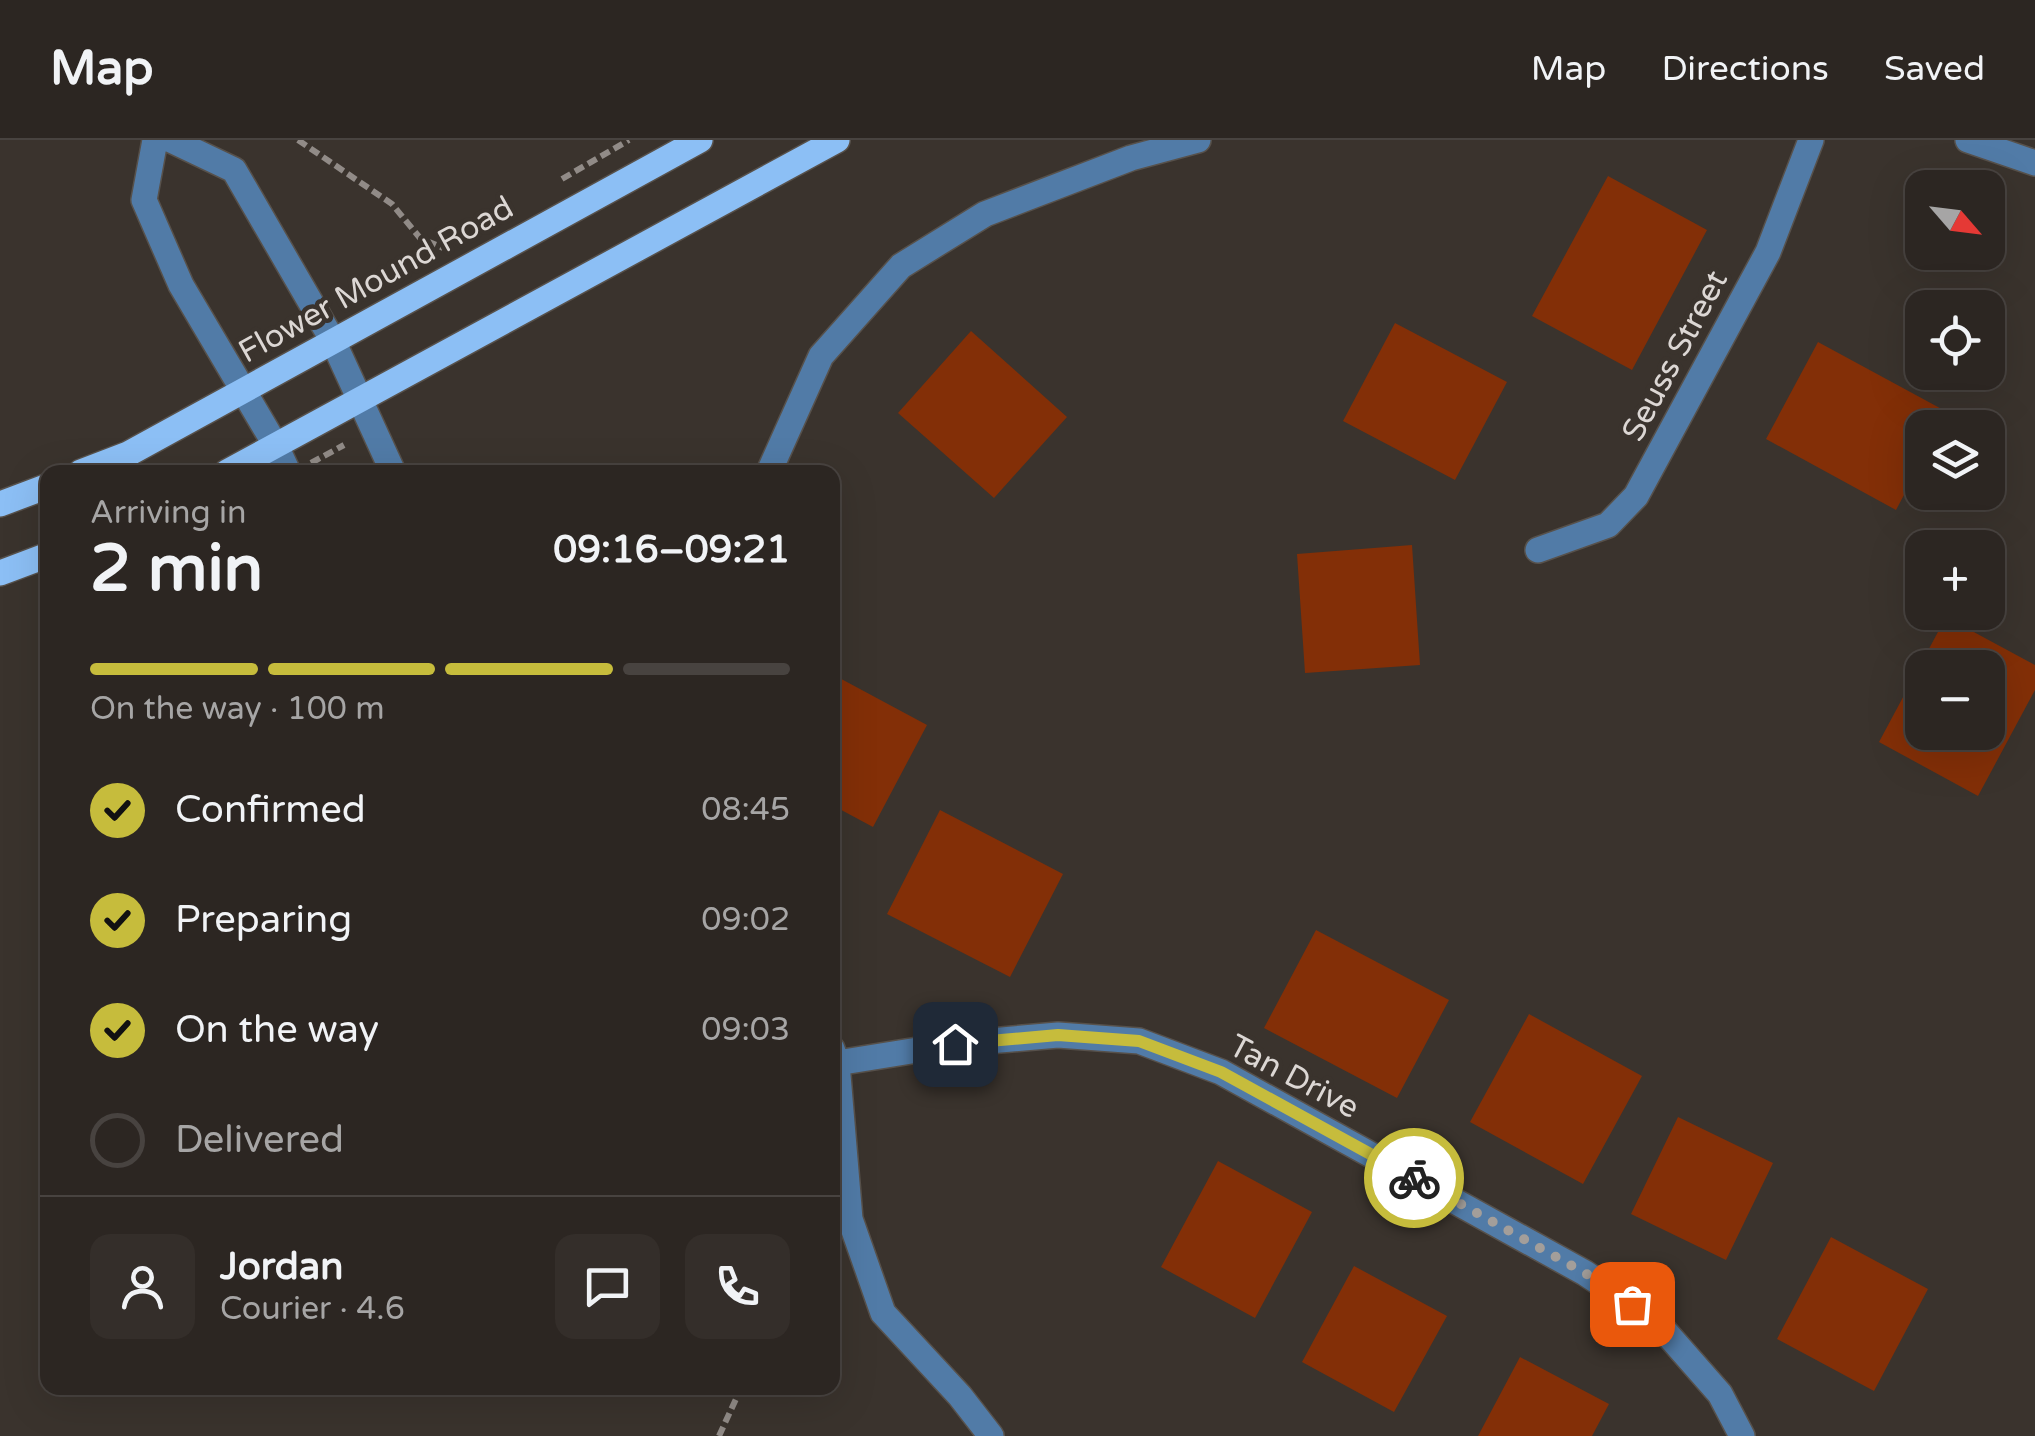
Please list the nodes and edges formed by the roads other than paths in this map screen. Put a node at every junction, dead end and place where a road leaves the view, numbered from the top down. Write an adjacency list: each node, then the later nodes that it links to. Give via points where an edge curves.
1 (155, 140): 10 (street, via 144,200 181,286)
2 (171, 140): 9 (street, via 234,170)
3 (700, 140): 9 (main road, Flower Mound Road)
4 (837, 140): 11 (main road)
5 (1198, 140): 17 (street, via 985,214 901,266 821,356)
6 (1811, 140): 20 (street, Seuss Street, via 1768,252 1636,496 1608,526)
7 (1968, 140): 8 (street)
8 (2035, 163)
9 (333, 341): 10 (main road, Flower Mound Road); 11 (street)
10 (244, 390): 12 (street); 13 (main road, Flower Mound Road)
11 (361, 400): 12 (main road); 16 (street)
12 (276, 446): 14 (main road); 15 (street)
13 (99, 465)
14 (241, 465)
15 (285, 465)
16 (390, 465)
17 (772, 465)
18 (40, 489): 19 (main road)
19 (0, 504)
20 (1538, 550)
21 (40, 558): 22 (main road)
22 (0, 572)
23 (840, 1055): 26 (street, Tan Drive, via 1058,1035 1139,1041 1221,1072 1585,1273 1656,1320 1720,1394)
24 (840, 1117): 25 (street, via 850,1219 884,1313)
25 (991, 1436)
26 (1742, 1436)

